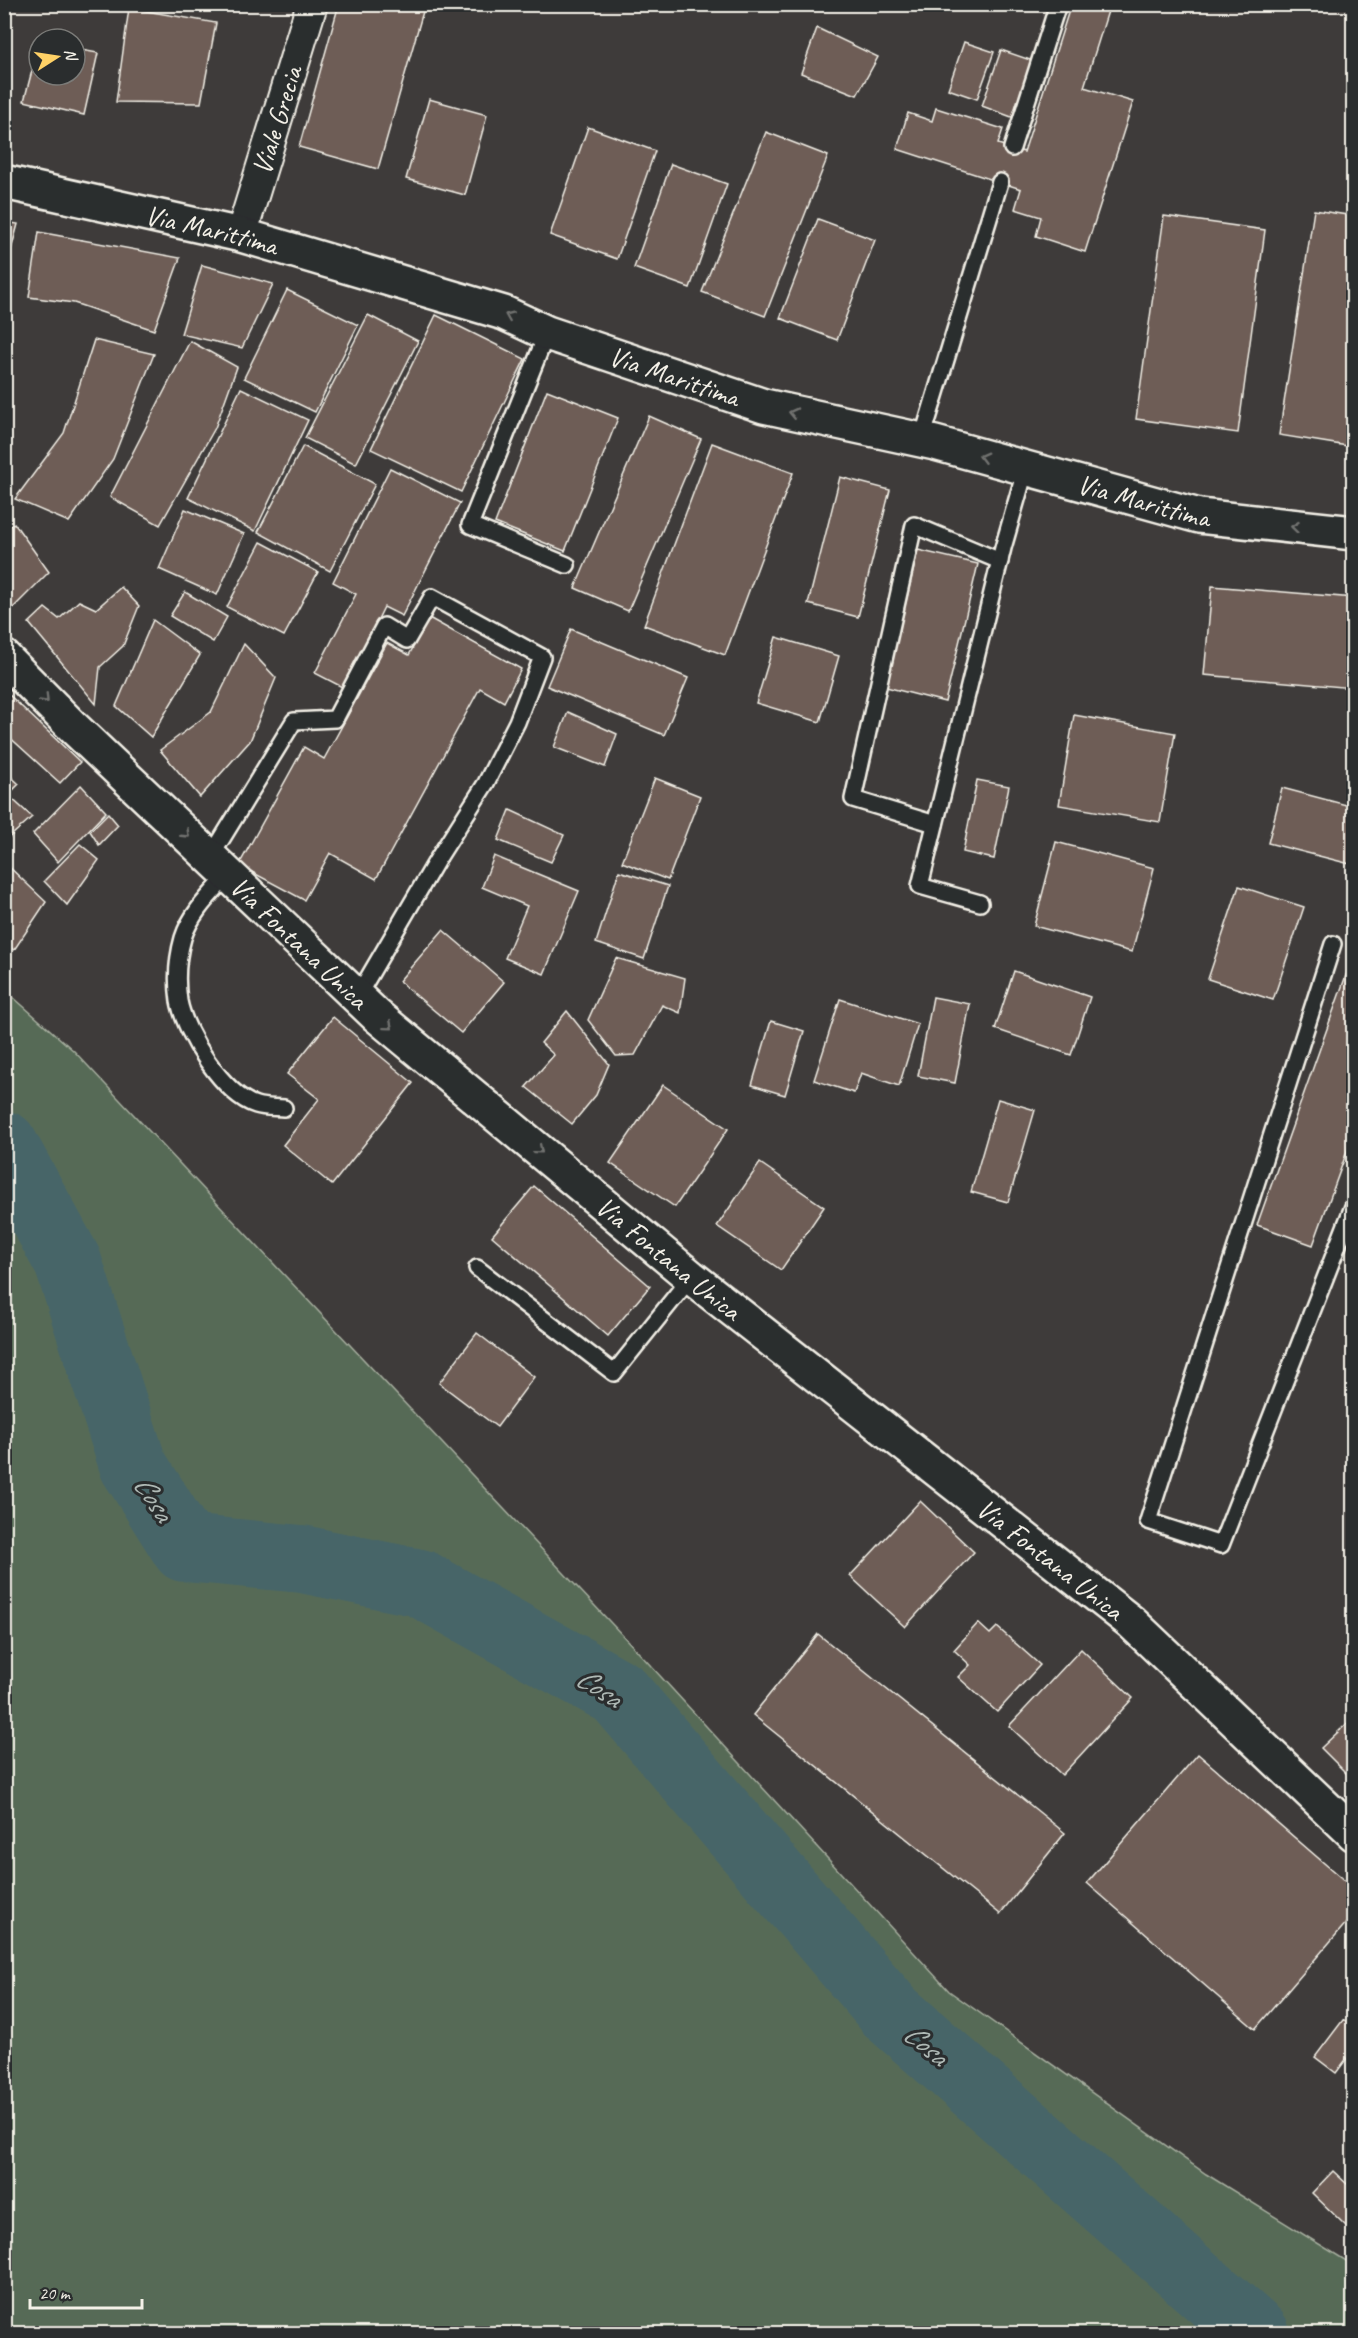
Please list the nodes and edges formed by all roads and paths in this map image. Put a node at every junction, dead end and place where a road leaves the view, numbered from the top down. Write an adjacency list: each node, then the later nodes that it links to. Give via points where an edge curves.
1 (312, 4): 6 (street, Viale Grecia)
2 (1058, 4): 3 (lane)
3 (1012, 148)
4 (4, 182): 6 (main road, Via Marittima)
5 (1000, 183): 8 (lane)
6 (241, 236): 7 (main road, Via Marittima, one-way to 6, via 504,314)
7 (548, 333): 8 (main road, Via Marittima, one-way to 7, via 765,406); 12 (lane, via 470,525)
8 (921, 442): 9 (main road, Via Marittima, one-way to 8)
9 (1026, 468): 10 (main road, Via Marittima, one-way to 9, via 1199,516); 11 (lane)
10 (1353, 533)
11 (1000, 561): 14 (lane); 14 (lane, via 914,525 853,799)
12 (567, 565)
13 (8, 667): 15 (main road, Via Fontana Unica, one-way to 15)
14 (935, 824): 16 (lane, via 920,886)
15 (219, 866): 18 (main road, Via Fontana Unica); 18 (lane, via 294,721 335,719 384,626 406,640 432,597 542,657 517,722 486,783); 19 (lane, via 183,936 176,972 180,1004 209,1065 231,1089 256,1105)
16 (980, 903)
17 (1333, 944): 20 (lane, via 1148,1521 1221,1545)
18 (357, 997): 22 (main road, Via Fontana Unica, one-way to 22)
19 (284, 1108)
20 (1353, 1204)
21 (477, 1268): 22 (lane, via 614,1373)
22 (691, 1277): 23 (main road, Via Fontana Unica, via 1131,1622)
23 (1353, 1834)

